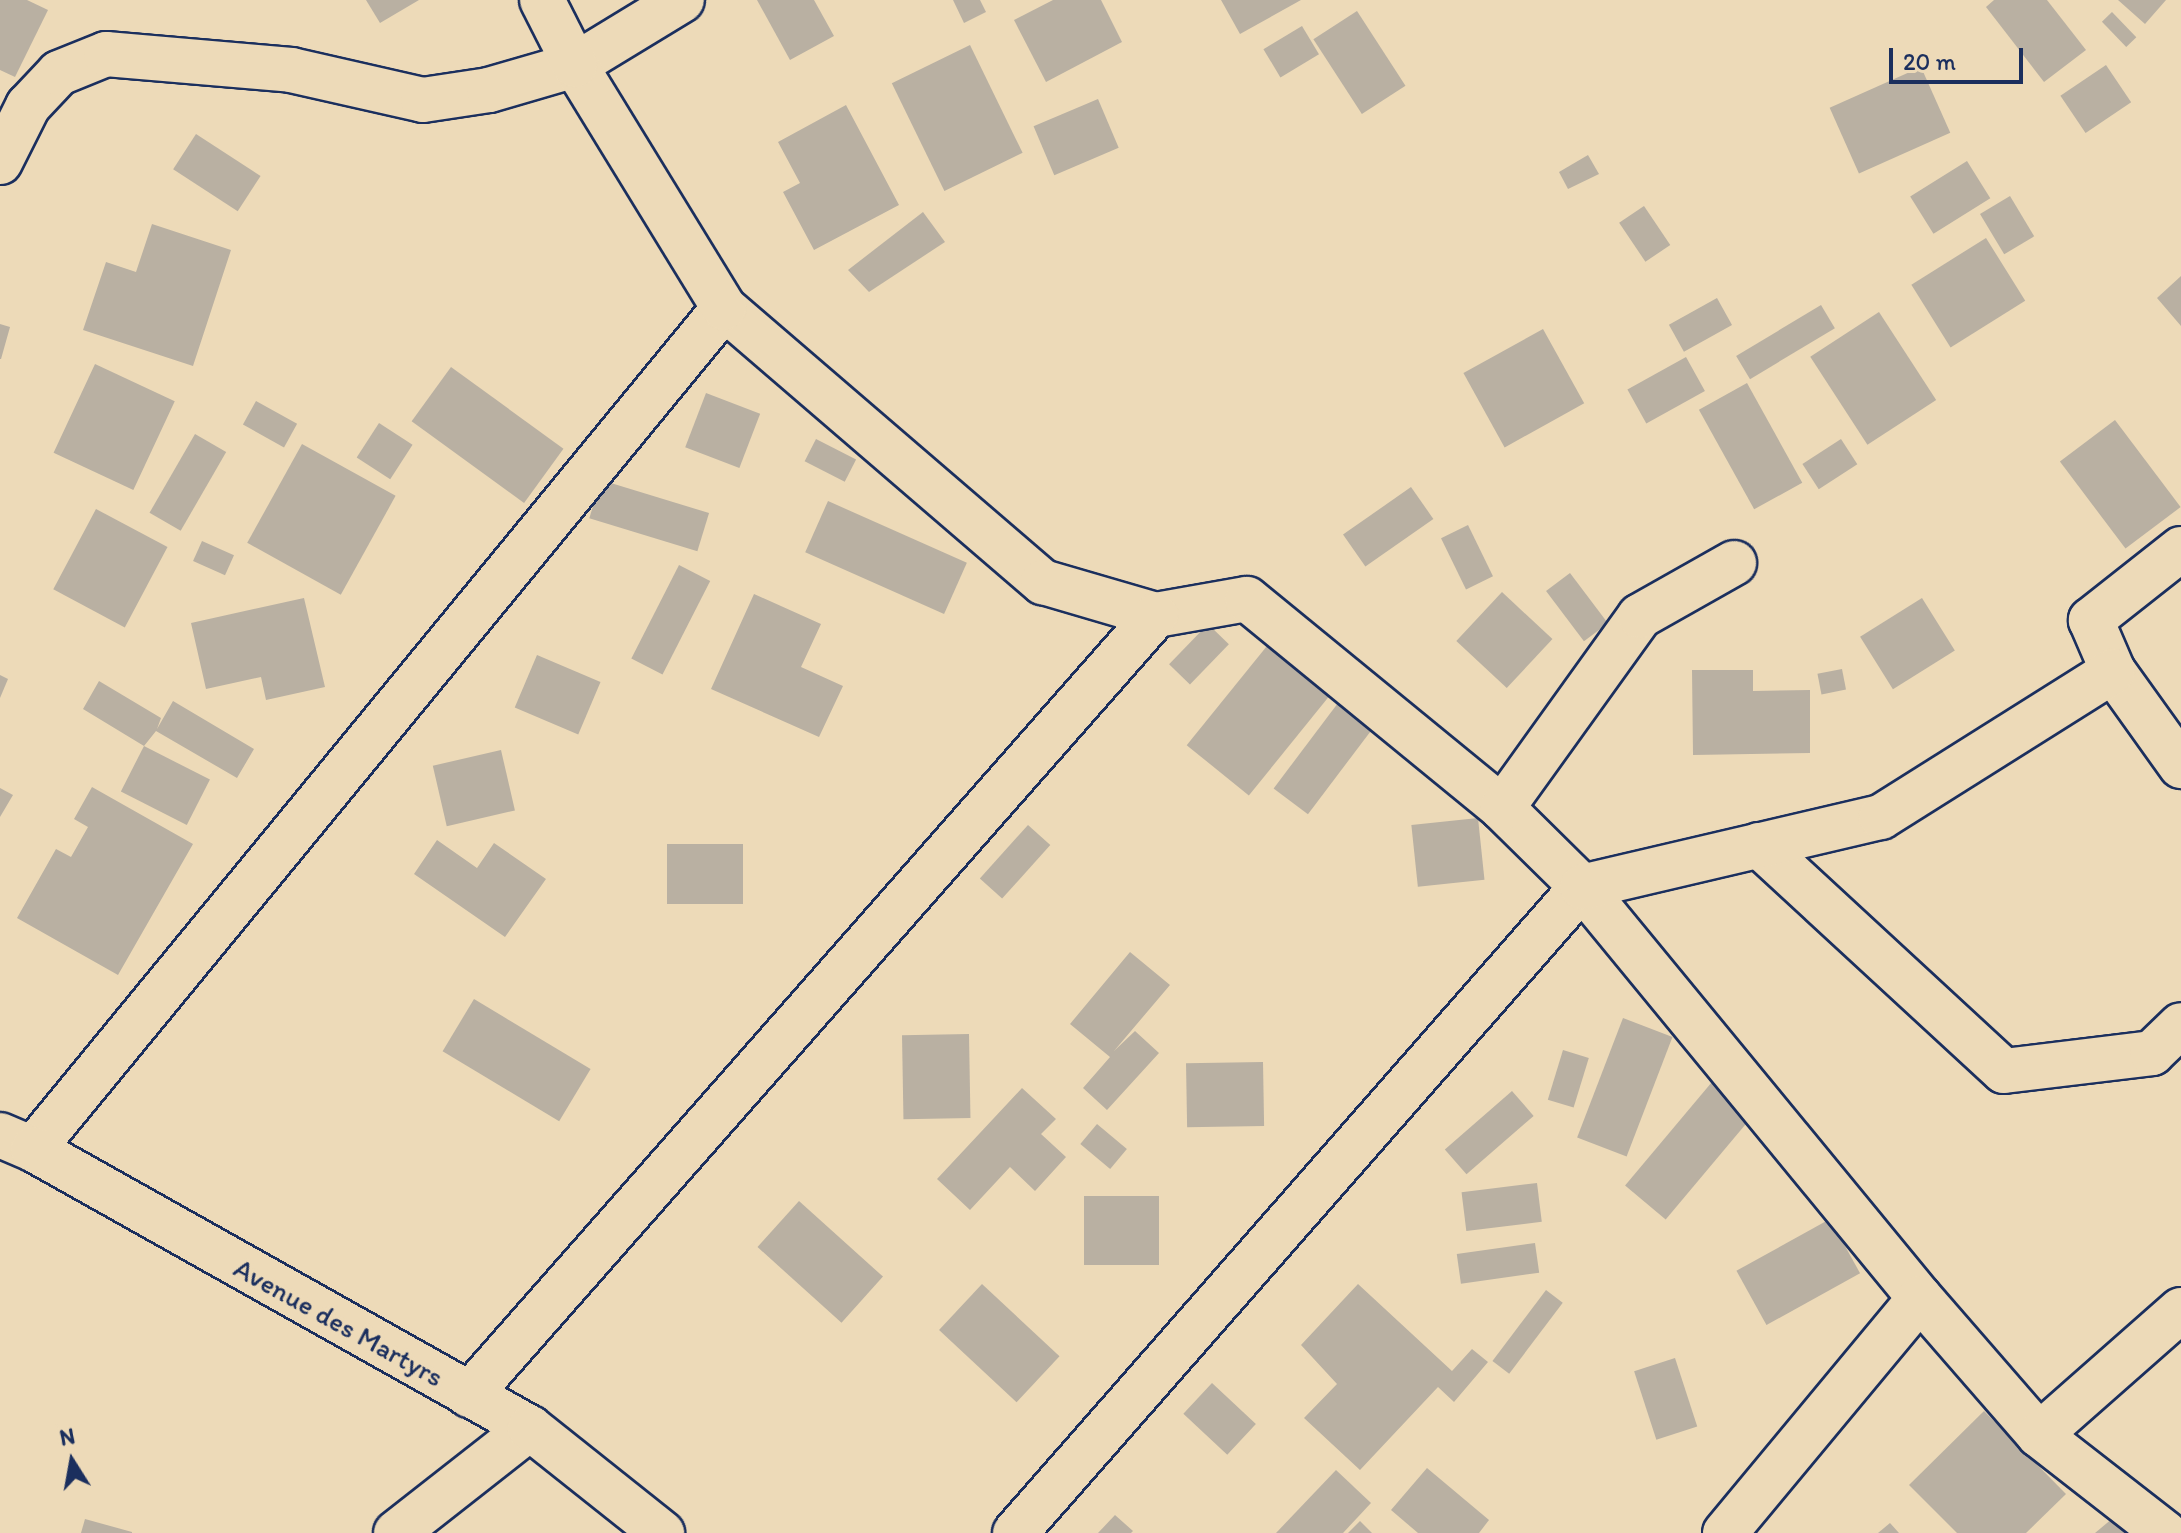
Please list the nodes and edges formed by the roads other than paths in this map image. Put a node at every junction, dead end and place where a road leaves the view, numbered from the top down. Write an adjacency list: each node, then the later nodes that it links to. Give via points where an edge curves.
1 (542, 0): 3 (street)
2 (682, 0): 3 (street)
3 (575, 65): 4 (street, via 489,90 423,100 291,70 106,54 59,73 28,106); 5 (street)
4 (0, 162)
5 (724, 308): 8 (street, via 1043,582); 15 (street)
6 (2181, 549): 9 (street, via 2091,620)
7 (1734, 563): 11 (street, via 1640,616)
8 (1156, 615): 11 (street, via 1247,599); 18 (street)
9 (2113, 671): 10 (street); 12 (street, via 1881,817)
10 (2181, 766)
11 (1502, 808): 13 (street)
12 (1759, 845): 13 (street); 14 (street, via 2004,1071 2152,1053)
13 (1582, 887): 16 (street); 23 (street)
14 (2181, 1025)
15 (16, 1142): 18 (street, Avenue des Martyrs)
16 (1920, 1298): 20 (street); 24 (street)
17 (2181, 1310): 20 (street)
18 (469, 1395): 19 (street, Avenue des Martyrs)
19 (530, 1428): 21 (street); 22 (street, Avenue des Martyrs)
20 (2039, 1435): 25 (street)
21 (396, 1533)
22 (662, 1533)
23 (1015, 1533)
24 (1725, 1533)
25 (2165, 1533)

